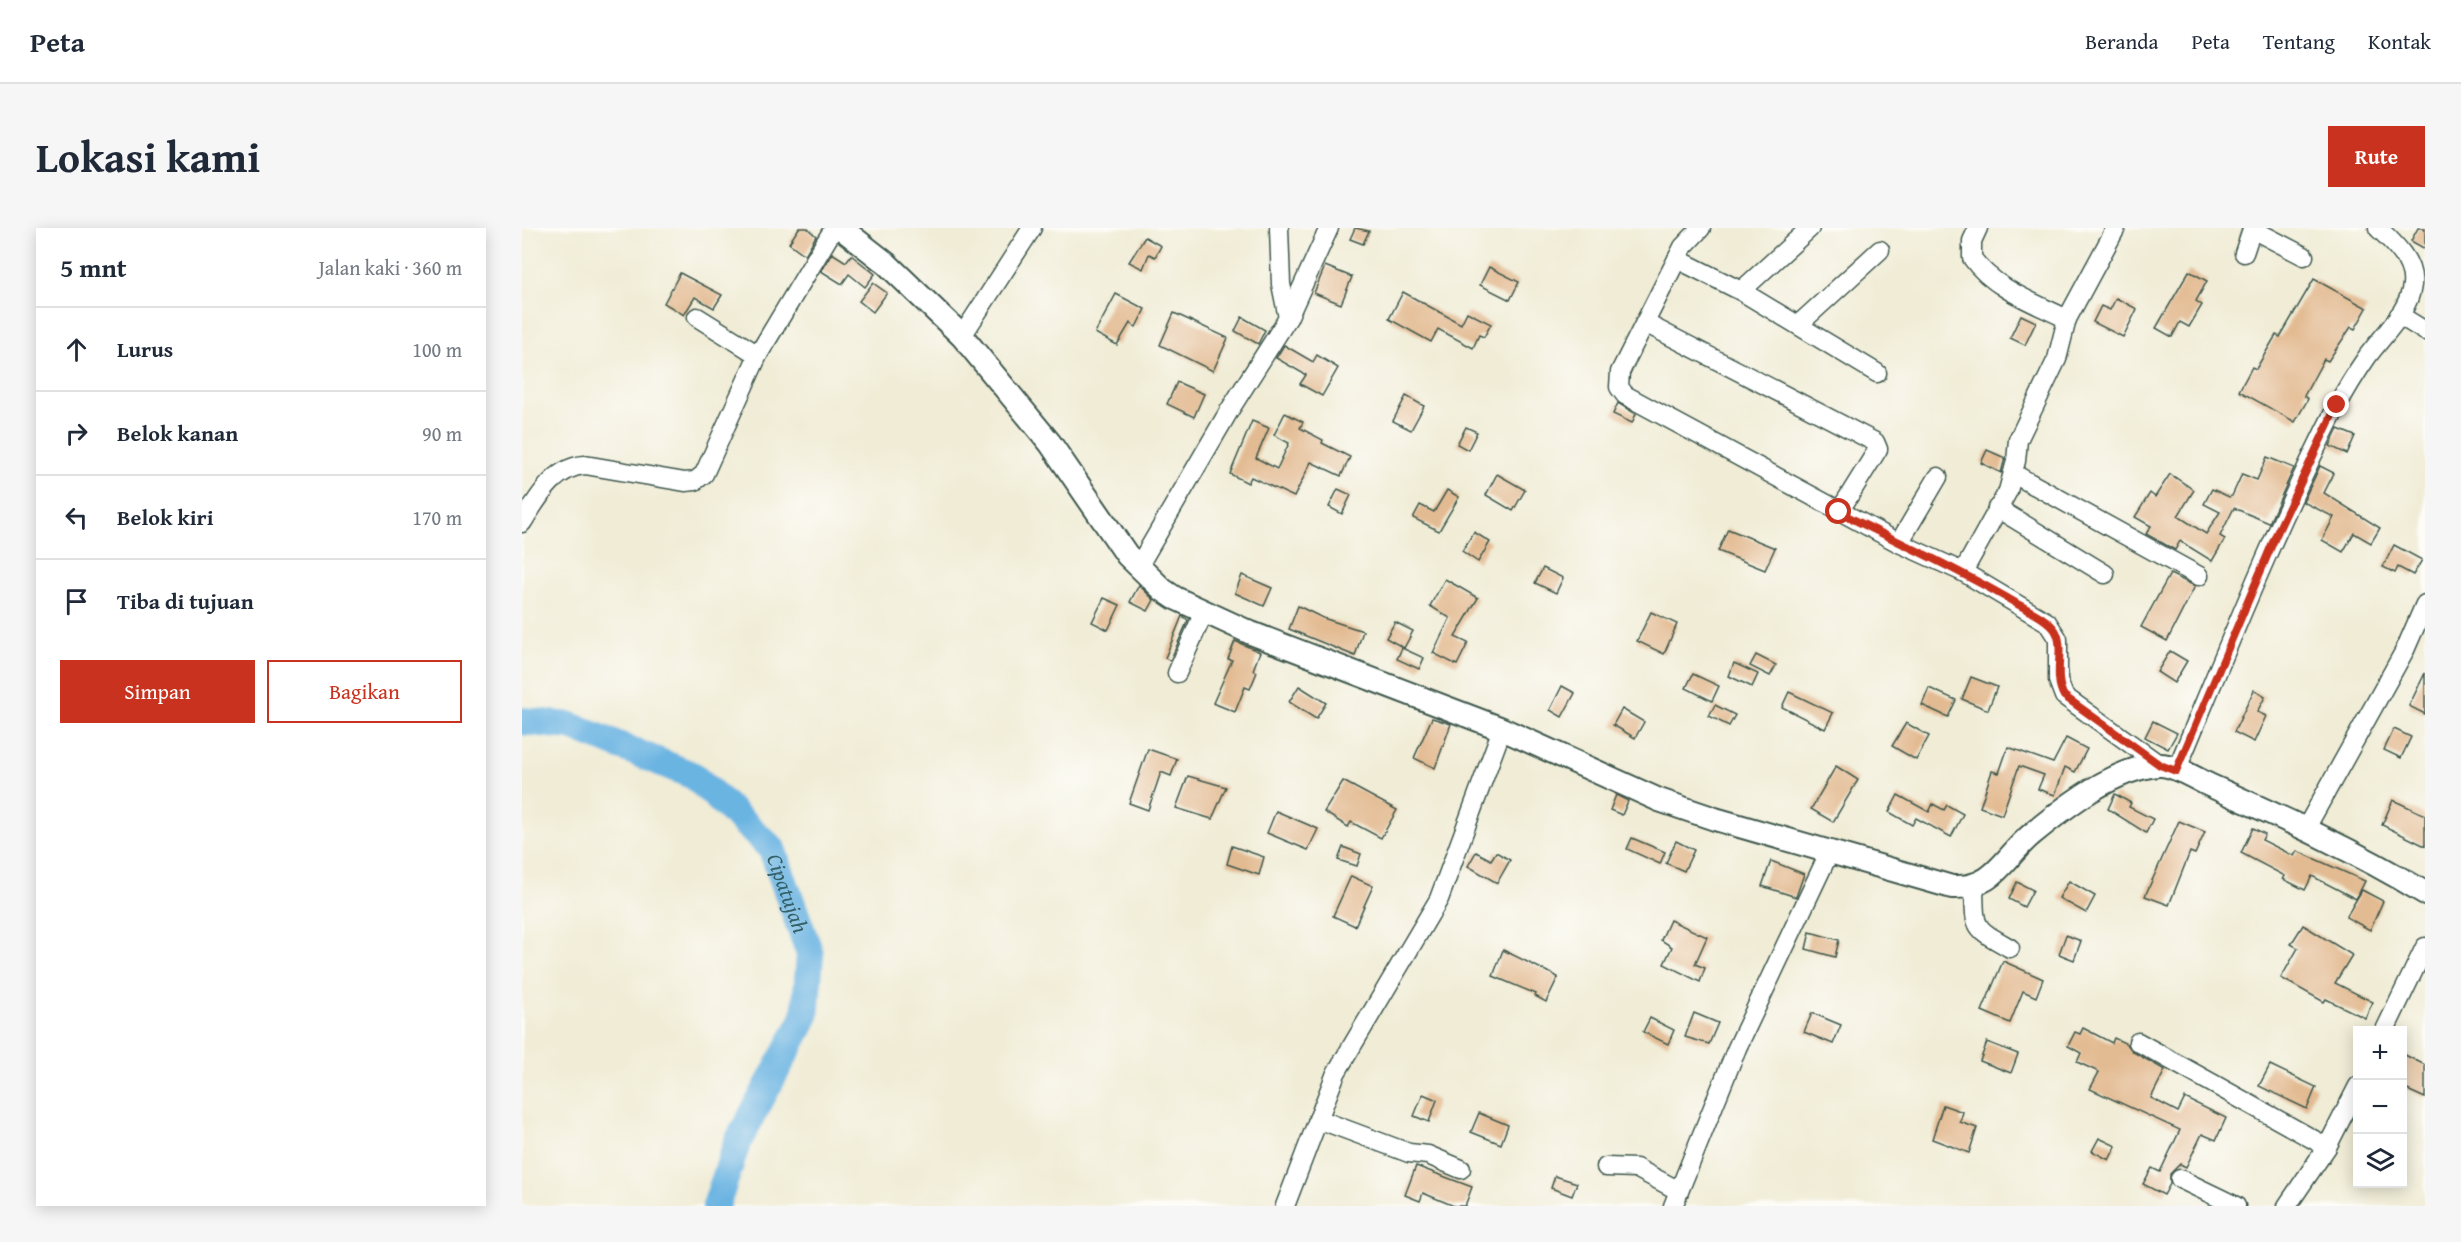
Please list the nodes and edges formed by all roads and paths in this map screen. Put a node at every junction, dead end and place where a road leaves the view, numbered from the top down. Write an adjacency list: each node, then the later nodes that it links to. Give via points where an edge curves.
1 (834, 228): 25 (street)
2 (841, 228): 24 (street, via 887,264)
3 (1032, 228): 24 (street)
4 (1279, 228): 19 (street, via 1281,284)
5 (1329, 228): 19 (street)
6 (1701, 228): 15 (street)
7 (1810, 228): 16 (street)
8 (1978, 228): 20 (street, via 1972,241 1972,258 1984,273)
9 (2116, 228): 20 (street)
10 (2252, 228): 13 (street); 14 (street)
11 (2378, 228): 17 (street, via 2399,249 2412,274 2411,291)
12 (1880, 250): 22 (street)
13 (2244, 253)
14 (2304, 256)
15 (1677, 260): 16 (street); 21 (street)
16 (1741, 291): 22 (street)
17 (2399, 315): 23 (street); 41 (street, via 2337,405)
18 (697, 317): 25 (street)
19 (1288, 318): 33 (street)
20 (2067, 319): 27 (street, via 2057,359 2018,440)
21 (1645, 323): 30 (street, via 1620,372 1619,387 1625,396); 30 (street, via 1875,442 1878,449)
22 (1798, 325): 26 (street)
23 (2425, 331)
24 (962, 336): 33 (street, via 1050,443)
25 (758, 355): 31 (street, via 699,479 685,482 575,465 559,473)
26 (1877, 373)
27 (2014, 474): 29 (street); 36 (street)
28 (1938, 477): 32 (street)
29 (1997, 508): 34 (street); 35 (street)
30 (1839, 512): 32 (street)
31 (522, 523)
32 (1899, 543): 34 (street)
33 (1137, 567): 38 (street, via 1163,590)
34 (1963, 572): 41 (street, via 2047,622 2058,639 2058,680 2064,696)
35 (2105, 574)
36 (2199, 576)
37 (2425, 604): 42 (street, via 2405,650)
38 (1204, 612): 39 (street); 40 (street)
39 (1177, 673)
40 (1502, 729): 43 (street, via 1659,800); 51 (street, via 1439,900 1356,1036)
41 (2168, 768): 42 (street); 44 (street, via 2118,777 2080,799 2026,838 1991,877)
42 (2306, 828): 45 (street)
43 (1830, 850): 44 (street, via 1923,880); 56 (street, via 1737,1048)
44 (1974, 887): 47 (street, via 1976,925)
45 (2425, 893)
46 (2425, 947): 48 (street)
47 (2010, 948)
48 (2387, 1026)
49 (2138, 1042): 52 (street)
50 (2353, 1096): 52 (street)
51 (1318, 1119): 54 (street); 57 (street)
52 (2327, 1147): 59 (street)
53 (1606, 1167): 56 (street, via 1636,1168)
54 (1461, 1169)
55 (2180, 1179): 58 (street)
56 (1676, 1199)
57 (1285, 1206)
58 (2236, 1206)
59 (2287, 1206)

